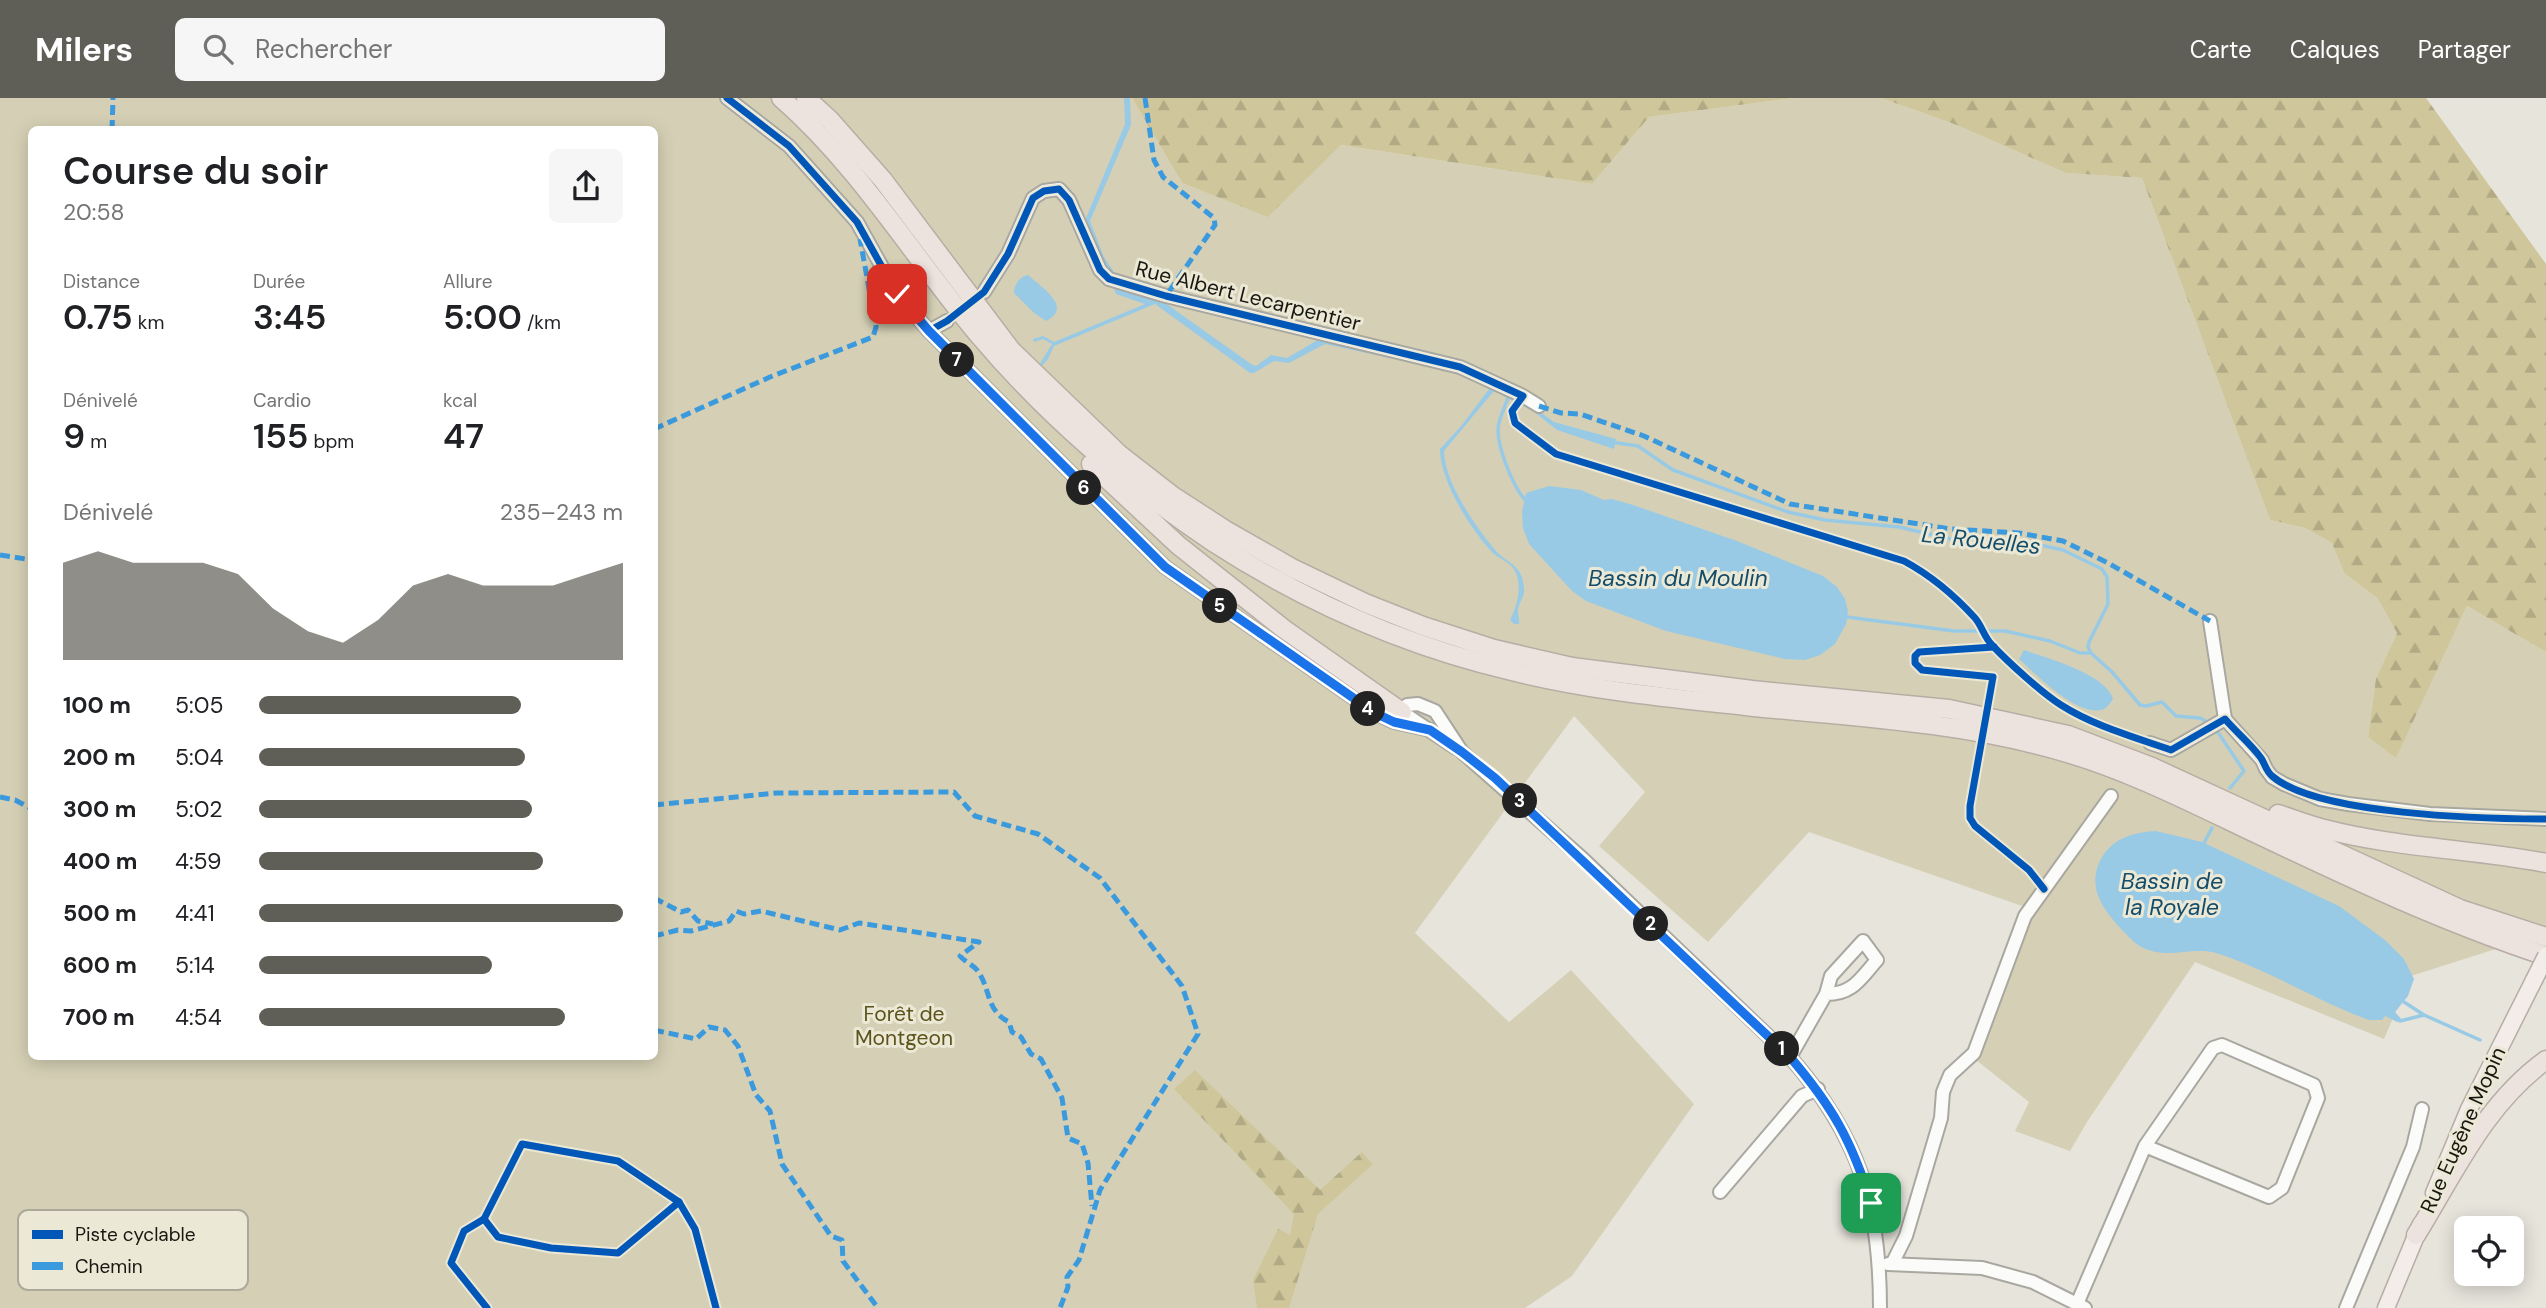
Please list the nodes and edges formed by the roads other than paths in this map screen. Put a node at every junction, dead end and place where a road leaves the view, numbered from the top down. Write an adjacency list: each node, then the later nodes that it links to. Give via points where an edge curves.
1 (727, 98): 6 (street, via 789,146 856,222 897,294)
2 (780, 98): 7 (highway, via 847,166)
3 (806, 98): 14 (highway, via 883,180 1011,350 1065,403 1173,496 1292,568 1365,603 1494,649 1658,680 1949,709 2068,735)
4 (985, 292): 8 (street, Rue Albert Lecarpentier, via 1033,198 1059,190 1069,200 1100,270 1116,281 1460,367)
5 (947, 321): 6 (street)
6 (929, 331): 10 (street, via 1165,567 1375,713)
7 (978, 335): 10 (highway, via 1055,430 1178,545); 19 (highway, via 1053,416 1154,500 1276,579 1373,627 1443,653 1582,686 1949,726 2062,751 2154,785 2475,933)
8 (1539, 406)
9 (2210, 621): 11 (street)
10 (1398, 717): 13 (street, via 1430,730); 13 (street, via 1407,705 1427,706)
11 (2225, 719): 12 (street, via 2171,750); 16 (street, via 2273,776 2319,799 2430,814)
12 (2150, 743)
13 (1462, 752): 21 (street, via 1583,859)
14 (2177, 779): 17 (highway, via 2323,829); 18 (highway, via 2460,909)
15 (2111, 796): 28 (street, via 2025,916 1974,1053 1950,1075 1943,1092 1941,1118 1906,1236)
16 (2546, 819)
17 (2546, 863)
18 (2546, 937)
19 (2546, 956): 27 (main road, Rue Eugène Mopin, bridge, via 2469,1109)
20 (1826, 994): 20 (street, via 1850,990 1877,960 1863,941 1831,976); 21 (street)
21 (1790, 1057): 23 (street)
22 (2546, 1060): 27 (highway, via 2523,1076 2494,1108)
23 (1818, 1089): 26 (street, via 1802,1096); 28 (street, via 1858,1160)
24 (2422, 1109): 31 (street, via 2413,1147)
25 (2145, 1146): 25 (street, via 2213,1048 2222,1045 2314,1084 2318,1098 2282,1188 2269,1197); 29 (street)
26 (1720, 1192)
27 (2416, 1235): 32 (main road, Rue Eugène Mopin)
28 (1886, 1264): 29 (street, via 1982,1268 2033,1282); 30 (street)
29 (2081, 1306)
30 (1880, 1308)
31 (2346, 1308)
32 (2386, 1308)

